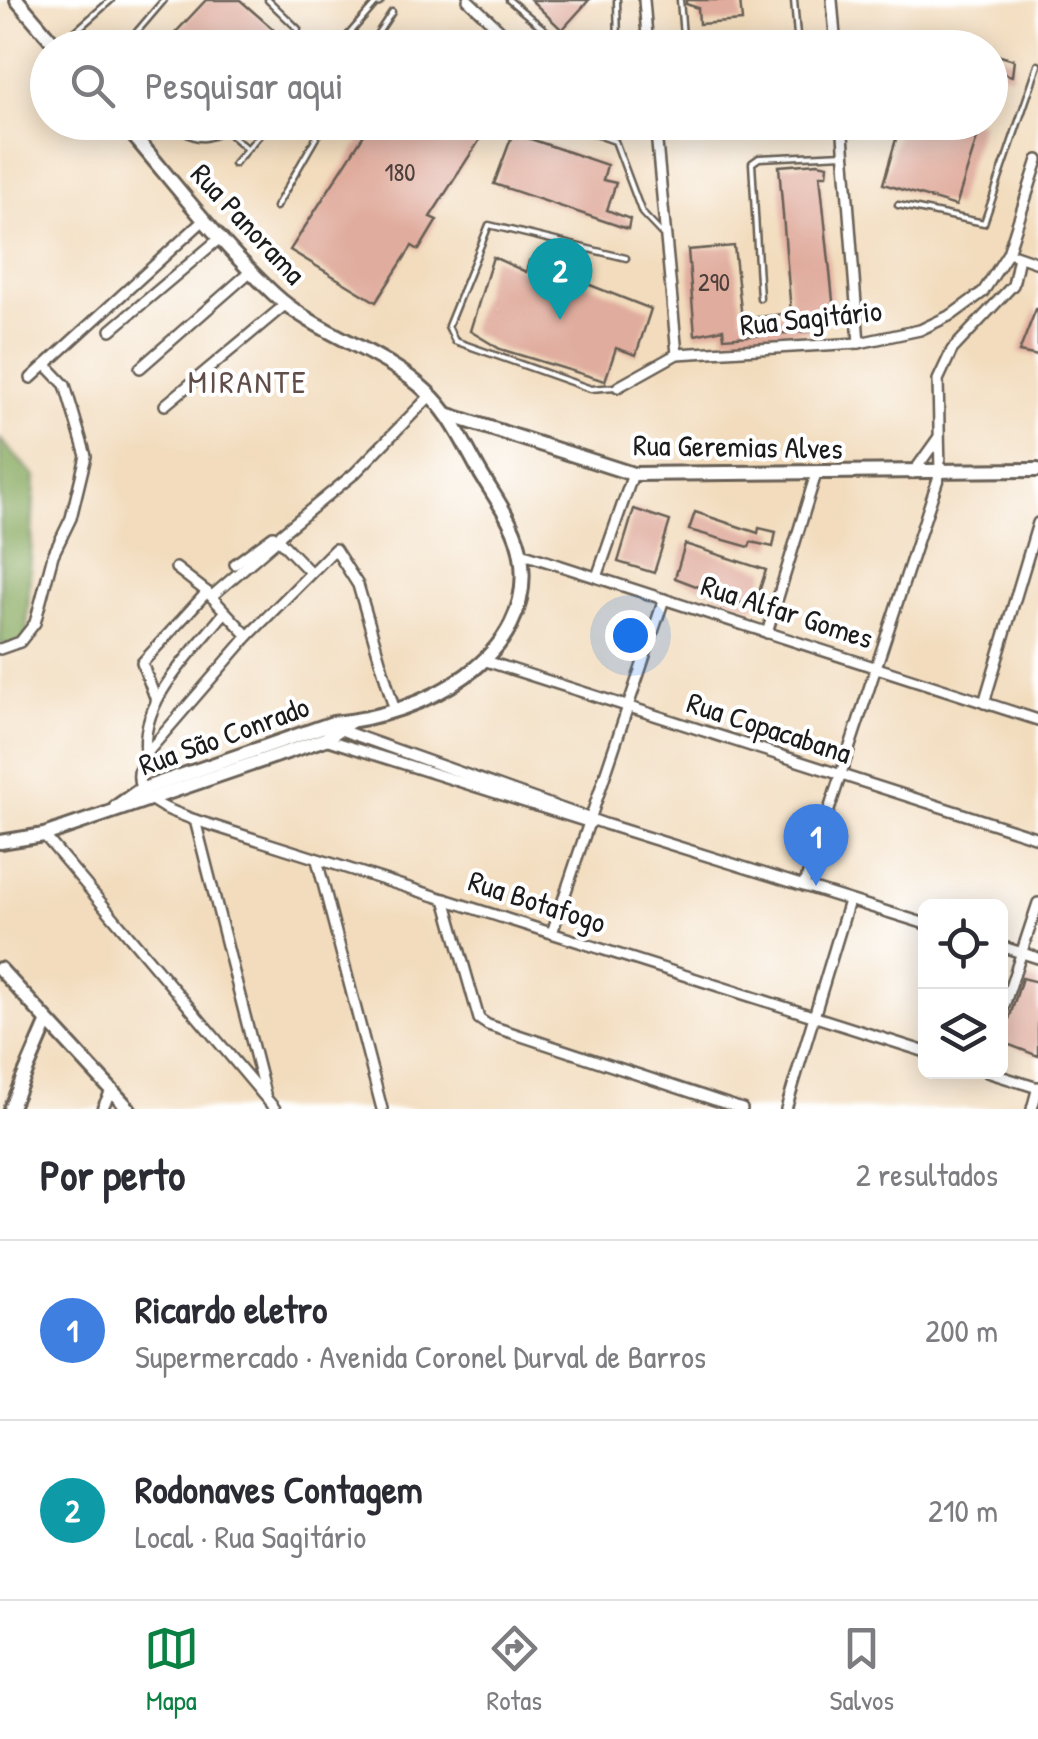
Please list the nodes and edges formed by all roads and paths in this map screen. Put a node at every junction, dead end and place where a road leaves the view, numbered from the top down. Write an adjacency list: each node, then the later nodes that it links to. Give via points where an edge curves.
1 (111, 0): 15 (lane)
2 (164, 0): 16 (lane)
3 (268, 0): 17 (lane)
4 (377, 0): 18 (lane)
5 (468, 0): 20 (street)
6 (509, 0): 21 (lane)
7 (617, 0): 22 (lane)
8 (644, 0): 23 (street)
9 (680, 0): 24 (lane)
10 (794, 0): 25 (lane)
11 (832, 0): 26 (street)
12 (21, 2): 14 (street)
13 (392, 12): 19 (lane)
14 (44, 30)
15 (77, 30)
16 (138, 30)
17 (298, 30)
18 (352, 30)
19 (380, 30)
20 (500, 30)
21 (545, 30)
22 (618, 30)
23 (647, 30)
24 (682, 30)
25 (796, 30)
26 (834, 30)
27 (1038, 66): 39 (lane, via 984,223)
28 (137, 140): 41 (street, Rua Panorama)
29 (237, 140): 35 (lane)
30 (255, 140): 35 (lane)
31 (314, 140): 40 (lane)
32 (612, 140): 42 (lane, via 642,213)
33 (657, 140): 42 (street)
34 (843, 140): 36 (street)
35 (247, 149): 38 (lane)
36 (844, 154): 49 (lane, via 752,163); 52 (street)
37 (1038, 160): 44 (street, Rua Sagitário)
38 (234, 164)
39 (898, 204)
40 (276, 207)
41 (205, 219): 43 (street, Rua Panorama); 54 (street)
42 (665, 237): 53 (street)
43 (220, 238): 48 (street, Rua Panorama); 51 (street)
44 (1008, 253): 45 (street); 52 (street, Rua Sagitário, via 982,292 953,314 920,330)
45 (1019, 256): 47 (street); 61 (street, via 1013,285 944,363 936,395)
46 (626, 258): 57 (lane, via 489,225 448,326 454,341 591,389)
47 (1038, 262)
48 (250, 270): 50 (street, Rua Panorama); 55 (street)
49 (760, 298)
50 (286, 304): 58 (street, Rua Panorama); 59 (street)
51 (110, 330)
52 (859, 343): 53 (street, Rua Sagitário)
53 (677, 354): 57 (street, Rua Sagitário)
54 (47, 366): 56 (street); 79 (street, via 65,385 86,456 35,623 20,642)
55 (140, 368)
56 (31, 378)
57 (618, 387)
58 (431, 395): 60 (street, Rua Panorama); 68 (street, via 356,473)
59 (165, 405)
60 (446, 414): 65 (street, Rua Geremias Alves); 69 (street, Rua São Conrado)
61 (938, 438): 63 (street); 64 (street)
62 (1038, 470): 64 (street, Rua Geremias Alves)
63 (913, 473): 64 (street, Rua Geremias Alves); 66 (street, Rua Geremias Alves)
64 (940, 473): 81 (street)
65 (633, 474): 66 (street, Rua Geremias Alves); 73 (street)
66 (816, 474): 77 (street)
67 (1038, 523): 83 (street)
68 (279, 536): 70 (street); 72 (street); 74 (street)
69 (521, 553): 73 (street, Rua Alfar Gomes); 80 (street, Rua São Conrado, via 515,614)
70 (235, 564)
71 (176, 568): 74 (street)
72 (310, 572): 78 (street); 84 (street, via 335,549 358,585)
73 (597, 576): 75 (street, Rua Alfar Gomes)
74 (210, 594): 76 (street); 82 (street, via 142,663)
75 (664, 599): 77 (street, Rua Alfar Gomes); 85 (street)
76 (226, 612): 78 (street); 82 (street)
77 (767, 633): 81 (street, Rua Alfar Gomes)
78 (248, 636): 89 (street)
79 (0, 648)
80 (486, 661): 84 (street, Rua São Conrado, via 436,694); 85 (street, Rua Copacabana)
81 (876, 667): 83 (street, Rua Alfar Gomes); 90 (street)
82 (156, 700): 89 (street, via 146,726)
83 (984, 703): 86 (street, Rua Alfar Gomes)
84 (394, 708): 87 (street, Rua São Conrado)
85 (624, 708): 90 (street, Rua Copacabana); 93 (street)
86 (1038, 720)
87 (329, 730): 88 (street); 88 (street); 91 (street, Rua São Conrado)
88 (384, 752): 93 (street)
89 (146, 754): 91 (street, via 138,772)
90 (839, 777): 95 (street, Rua Copacabana); 98 (street)
91 (143, 794): 92 (street, Rua Botafogo); 94 (street, Rua São Conrado)
92 (195, 820): 97 (street, Rua Botafogo); 115 (street)
93 (590, 820): 98 (street); 103 (street)
94 (44, 836): 96 (street, Rua São Conrado); 115 (street)
95 (1038, 838)
96 (0, 842)
97 (318, 860): 99 (street, Rua Botafogo); 120 (street)
98 (804, 886): 100 (street)
99 (445, 899): 103 (street, Rua Botafogo); 121 (street, via 479,1019)
100 (849, 901): 102 (street); 109 (street)
101 (1038, 902): 105 (street)
102 (918, 922)
103 (552, 933): 109 (street, Rua Botafogo)
104 (1008, 948): 105 (street)
105 (1023, 953): 106 (street); 108 (street)
106 (1038, 958)
107 (0, 969): 110 (street)
108 (1008, 995)
109 (812, 1016): 111 (street, Rua Botafogo); 122 (street)
110 (47, 1023): 114 (street); 116 (street)
111 (918, 1049)
112 (1008, 1079): 113 (street)
113 (1038, 1088): 123 (street)
114 (112, 1089): 117 (street); 118 (street)
115 (266, 1098): 119 (street)
116 (10, 1109)
117 (102, 1109)
118 (129, 1109)
119 (275, 1109)
120 (382, 1109)
121 (742, 1109)
122 (786, 1109)
123 (1032, 1109)

